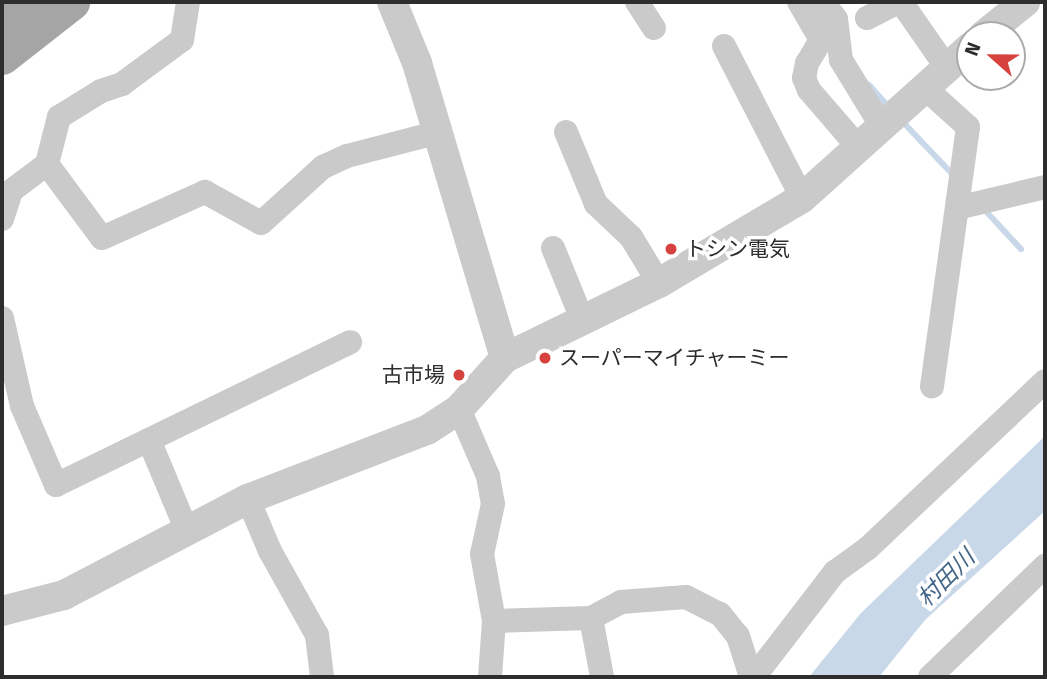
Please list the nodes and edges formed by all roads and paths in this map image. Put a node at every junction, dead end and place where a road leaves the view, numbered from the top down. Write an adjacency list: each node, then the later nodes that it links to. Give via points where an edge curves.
1 (23, 2): 11 (main road)
2 (71, 2): 15 (main road)
3 (187, 2): 23 (street, via 182,40 122,84 101,91 59,117)
4 (392, 2): 20 (street)
5 (637, 2): 13 (street)
6 (799, 2): 22 (street, via 821,40 804,78 809,90)
7 (823, 2): 19 (street, via 836,19 841,60)
8 (900, 2): 10 (street); 17 (street)
9 (1015, 5): 12 (street)
10 (867, 18)
11 (2, 19)
12 (998, 21)
13 (654, 28)
14 (724, 46): 26 (street)
15 (2, 56)
16 (956, 60): 17 (street)
17 (947, 68): 18 (street)
18 (925, 88): 19 (street); 27 (street, via 968,127)
19 (882, 127): 22 (street)
20 (439, 132): 23 (street, via 347,156 323,167 261,223 205,192 102,238); 34 (street)
21 (566, 132): 30 (street, via 596,204 632,237)
22 (860, 149): 26 (street)
23 (47, 164): 25 (street)
24 (1045, 187): 27 (street)
25 (6, 192): 28 (street)
26 (802, 198): 30 (street)
27 (957, 208): 37 (street)
28 (2, 219)
29 (553, 248): 32 (street)
30 (659, 283): 32 (street)
31 (2, 318): 35 (street)
32 (582, 319): 34 (street)
33 (350, 342): 39 (street)
34 (505, 358): 38 (street)
35 (5, 361): 39 (street, via 56,485)
36 (1045, 381): 49 (street, via 868,548 835,572)
37 (932, 387)
38 (459, 409): 40 (street, via 394,446 330,465); 45 (street, via 488,476 493,504 482,554)
39 (149, 440): 41 (street)
40 (248, 499): 41 (street); 46 (street, via 270,551 317,635)
41 (187, 531): 43 (street, via 64,595)
42 (1045, 566): 50 (street)
43 (4, 605)
44 (591, 618): 45 (street); 48 (street); 49 (street, via 621,603 686,597 726,621 738,636)
45 (494, 621): 47 (street)
46 (322, 677)
47 (490, 677)
48 (602, 677)
49 (753, 677)
50 (930, 677)

